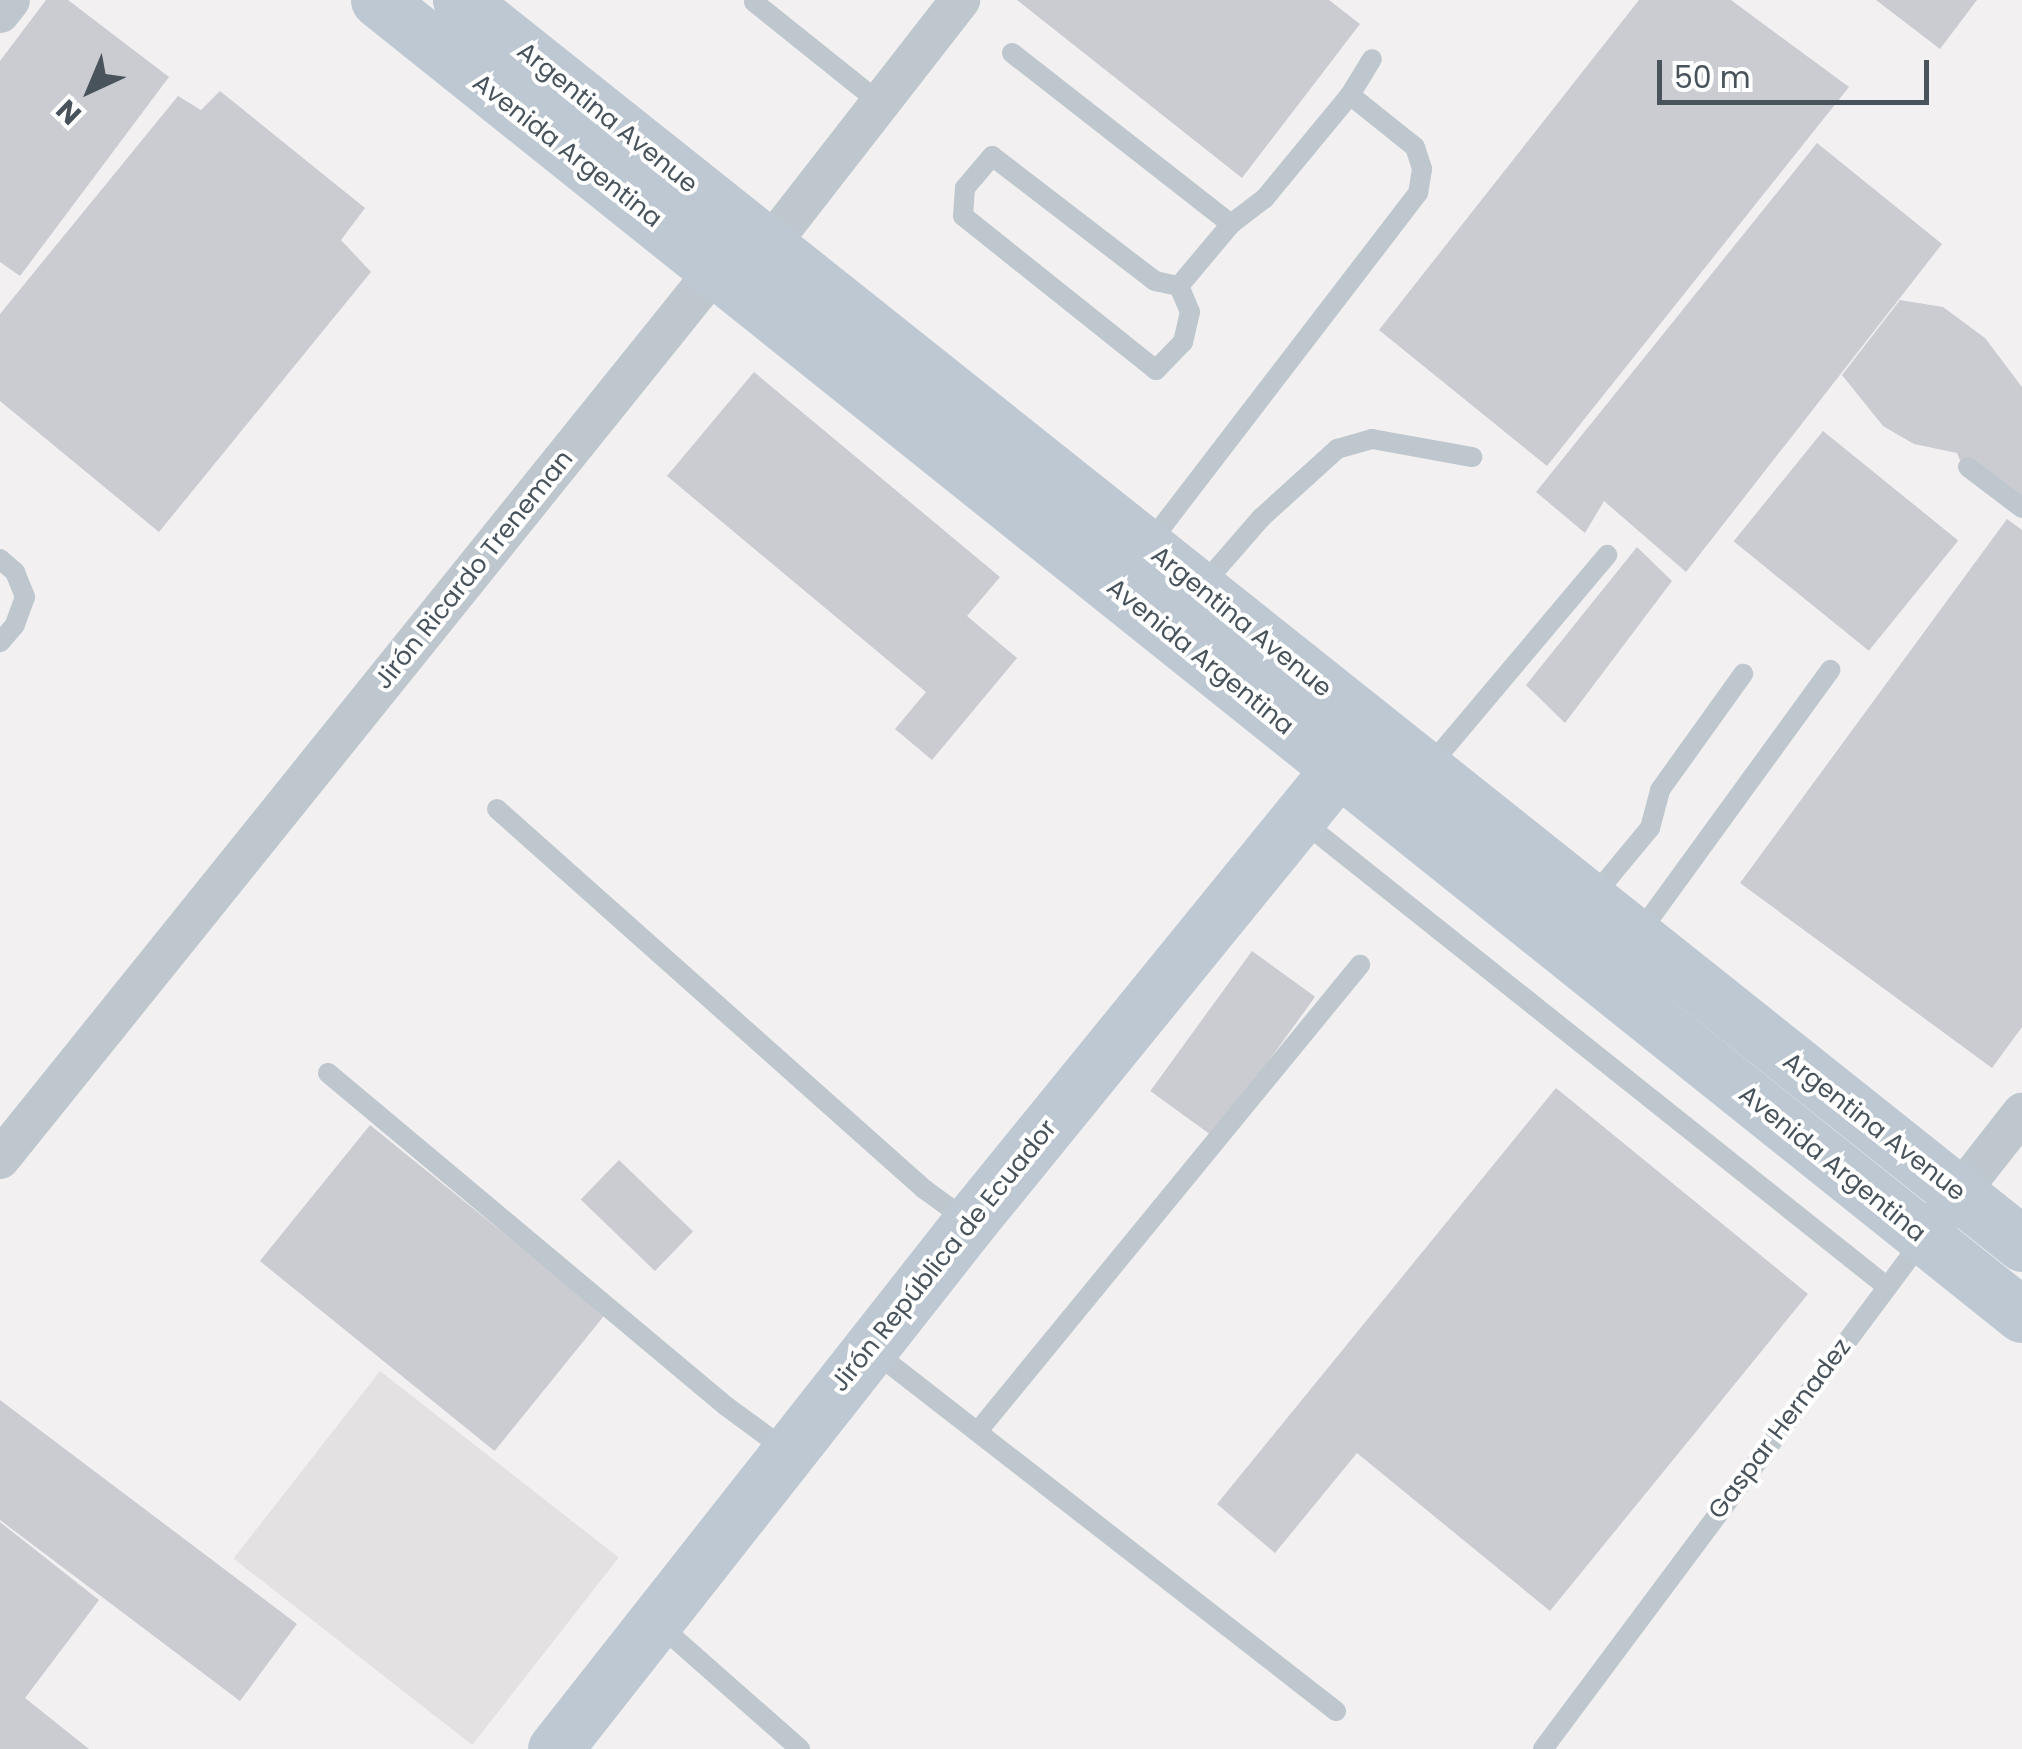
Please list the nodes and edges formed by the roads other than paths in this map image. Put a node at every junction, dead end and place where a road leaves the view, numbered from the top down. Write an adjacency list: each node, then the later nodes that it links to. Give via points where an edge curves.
1 (10, 0): 6 (street)
2 (378, 0): 13 (main road, Avenida Argentina)
3 (460, 0): 12 (main road, Argentina Avenue)
4 (960, 0): 10 (street, Jirón Ricardo Treneman)
5 (754, 2): 10 (lane)
6 (0, 13)
7 (1012, 52): 11 (lane)
8 (1372, 59): 9 (lane)
9 (1350, 95): 11 (lane, via 1276,186); 18 (lane, via 1415,146 1422,169 1418,193)
10 (880, 102): 12 (street, Jirón Ricardo Treneman)
11 (1231, 224): 14 (lane)
12 (768, 247): 13 (street, Jirón Ricardo Treneman); 18 (main road, Argentina Avenue)
13 (716, 269): 25 (main road, Avenida Argentina); 34 (street, Jirón Ricardo Treneman)
14 (1179, 286): 14 (lane, via 1190,312 1183,342 1156,370 963,216 965,188 992,156 1155,281)
15 (1472, 457): 21 (lane, via 1372,439 1336,449 1260,518)
16 (1968, 467): 17 (lane)
17 (2022, 508)
18 (1148, 546): 21 (main road, Argentina Avenue)
19 (1607, 555): 26 (lane)
20 (0, 559): 22 (lane, via 15,572 25,597)
21 (1200, 588): 25 (main road, Argentina Avenue)
22 (0, 642)
23 (1830, 670): 30 (lane)
24 (1743, 674): 29 (lane, via 1660,790 1650,828)
25 (1356, 748): 26 (main road, Argentina Avenue); 28 (main road, Jirón República de Ecuador); 37 (main road, Avenida Argentina)
26 (1426, 771): 29 (main road, Argentina Avenue)
27 (497, 809): 36 (lane)
28 (1299, 819): 36 (main road, Jirón República de Ecuador); 39 (lane)
29 (1589, 901): 30 (main road, Argentina Avenue)
30 (1636, 938): 35 (main road, Argentina Avenue)
31 (1360, 964): 42 (lane)
32 (328, 1073): 43 (lane)
33 (2022, 1113): 35 (street, Gaspar Hernadez)
34 (0, 1160)
35 (1958, 1194): 37 (street, Gaspar Hernadez); 38 (main road, Argentina Avenue)
36 (969, 1223): 41 (main road, Jirón República de Ecuador)
37 (1924, 1238): 39 (lane, Gaspar Hernadez); 40 (main road, Avenida Argentina)
38 (2022, 1244)
39 (1886, 1286): 48 (lane, Gaspar Hernadez)
40 (2022, 1315)
41 (870, 1348): 42 (lane); 43 (main road, Jirón República de Ecuador)
42 (978, 1431): 45 (lane)
43 (789, 1452): 44 (main road, Jirón República de Ecuador)
44 (656, 1622): 46 (main road, Jirón República de Ecuador); 47 (lane)
45 (1336, 1711)
46 (555, 1749)
47 (800, 1749)
48 (1543, 1749)

